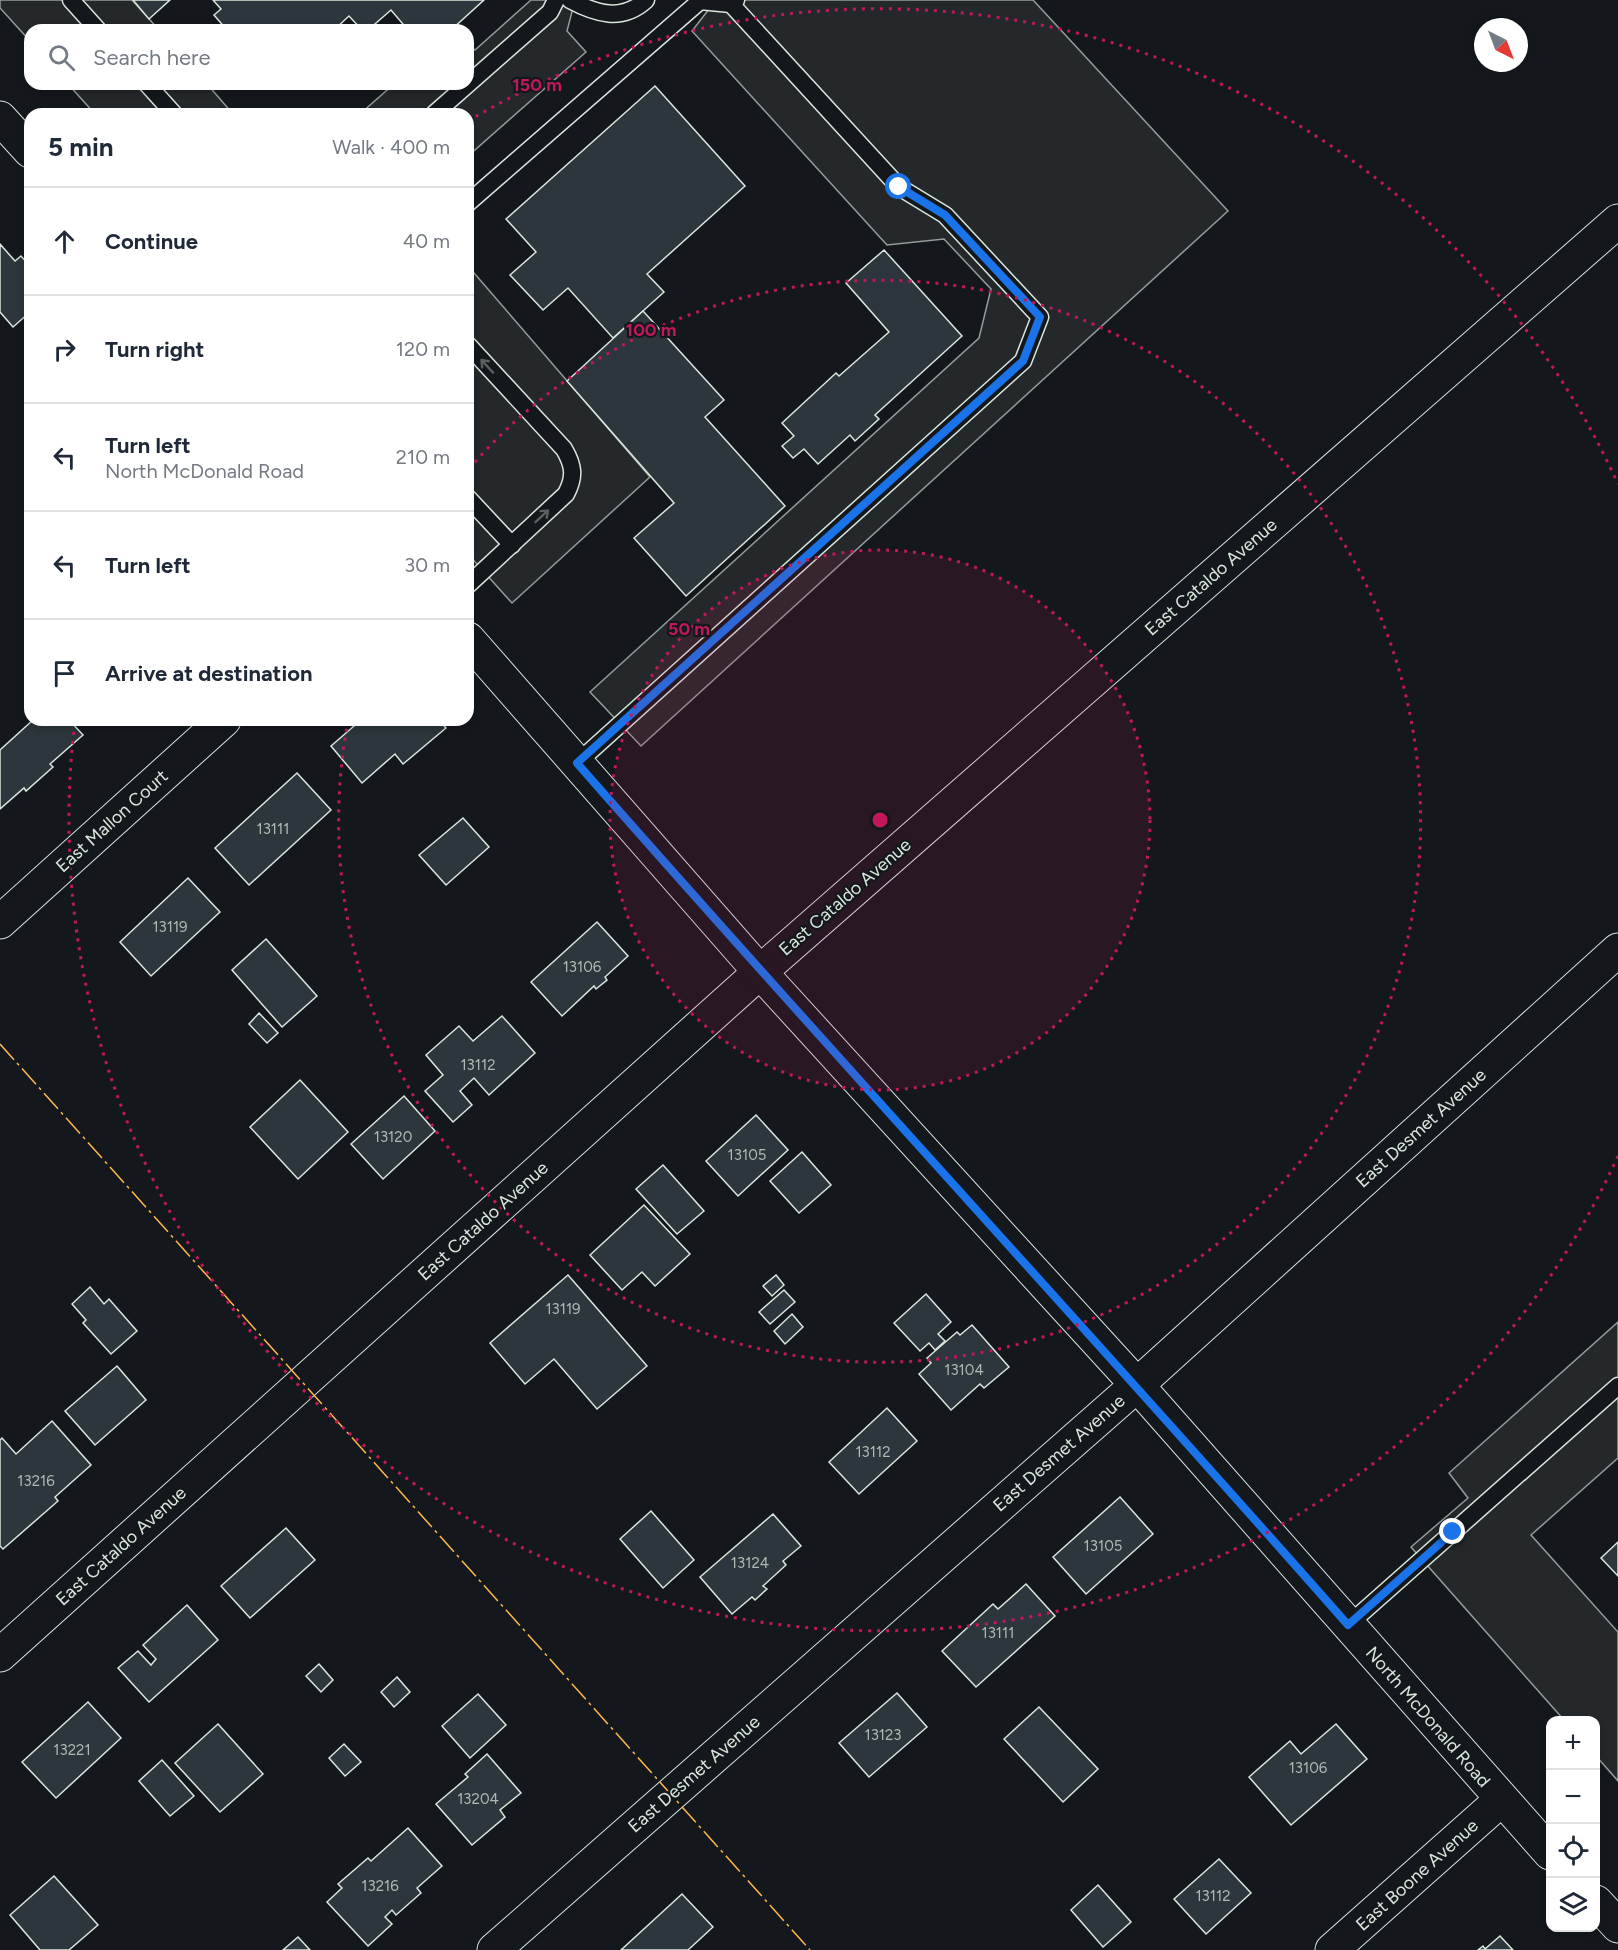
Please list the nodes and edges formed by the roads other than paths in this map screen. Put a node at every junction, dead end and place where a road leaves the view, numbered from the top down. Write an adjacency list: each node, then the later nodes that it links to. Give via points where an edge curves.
1 (71, 0): 6 (lane)
2 (556, 0): 7 (lane, via 549,12)
3 (570, 0): 4 (lane, via 590,11 614,15 637,9)
4 (646, 0)
5 (734, 2): 14 (lane, via 700,1); 22 (lane, via 899,187 945,215 1040,317 1023,361)
6 (93, 24)
7 (474, 79)
8 (152, 90): 10 (lane)
9 (462, 90): 11 (lane)
10 (169, 108)
11 (442, 108)
12 (0, 118): 13 (street)
13 (24, 144)
14 (474, 198)
15 (1618, 221): 25 (street, East Cataldo Avenue)
16 (474, 352): 18 (lane, one-way to 16, via 566,494 574,480 572,462)
17 (474, 504): 18 (lane)
18 (512, 544): 19 (lane)
19 (474, 579)
20 (474, 646): 22 (street, North McDonald Road)
21 (217, 726): 23 (street, East Mallon Court)
22 (577, 763): 25 (street, North McDonald Road)
23 (0, 922)
24 (1618, 950): 26 (street, East Desmet Avenue)
25 (760, 972): 26 (street, North McDonald Road); 29 (street, East Cataldo Avenue)
26 (1137, 1385): 28 (street, North McDonald Road); 34 (street, East Desmet Avenue)
27 (1618, 1386): 28 (lane)
28 (1348, 1625): 30 (street, North McDonald Road)
29 (0, 1655)
30 (1501, 1800): 31 (street, North McDonald Road); 35 (street, East Boone Avenue)
31 (1546, 1848)
32 (1600, 1906): 33 (street)
33 (1618, 1926)
34 (494, 1950)
35 (1332, 1950)

